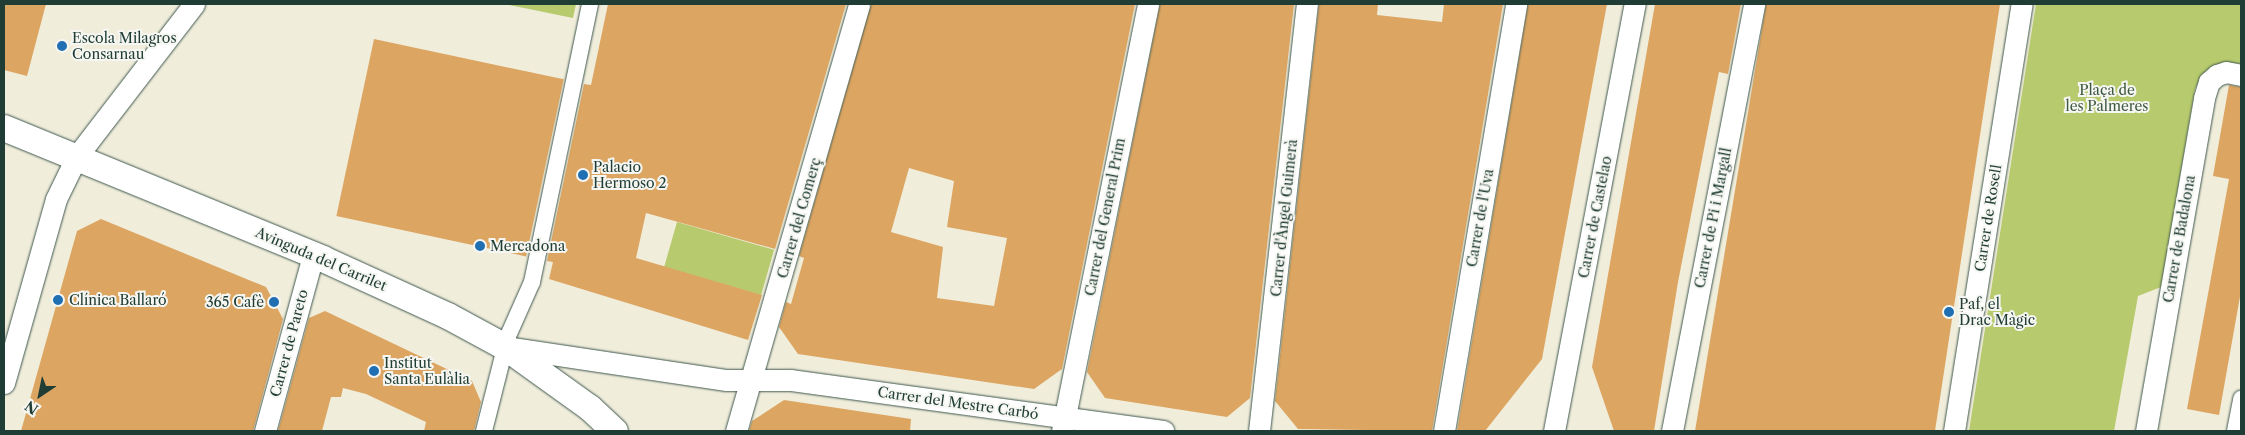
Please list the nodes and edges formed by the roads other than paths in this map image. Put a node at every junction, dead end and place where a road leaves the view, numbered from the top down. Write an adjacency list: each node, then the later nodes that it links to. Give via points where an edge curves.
1 (194, 4): 12 (street)
2 (590, 4): 14 (street, via 532,282)
3 (859, 4): 15 (street, Carrer del Comerç)
4 (1148, 4): 18 (street, Carrer del General Prim)
5 (1307, 4): 24 (street, Carrer d'Àngel Guimerà)
6 (1516, 4): 25 (street, Carrer de l'Uva)
7 (1635, 4): 26 (street, Carrer de Castelao)
8 (1754, 4): 27 (street, Carrer de Pi i Margall)
9 (2022, 4): 28 (street, Carrer de Rosell)
10 (2241, 75): 29 (street, Carrer de Badalona, via 2226,72 2218,75 2209,82 2204,98)
11 (4, 128): 12 (street, Avinguda del Carrilet)
12 (77, 156): 13 (street, Avinguda del Carrilet); 16 (street, via 56,199)
13 (313, 255): 14 (street, Avinguda del Carrilet, via 448,316); 19 (street, Carrer de Pareto)
14 (505, 347): 15 (street, Carrer del Mestre Carbó, via 727,380); 20 (street); 21 (street, Avinguda del Carrilet, via 590,408)
15 (752, 379): 18 (street, Carrer del Mestre Carbó, via 791,380); 22 (street, Carrer del Comerç)
16 (4, 383)
17 (2241, 400): 30 (street)
18 (1063, 424): 23 (street, Carrer del Mestre Carbó)
19 (265, 431)
20 (484, 431)
21 (615, 431)
22 (736, 431)
23 (1164, 431)
24 (1259, 431)
25 (1444, 431)
26 (1554, 431)
27 (1672, 431)
28 (1954, 431)
29 (2146, 431)
30 (2235, 431)

